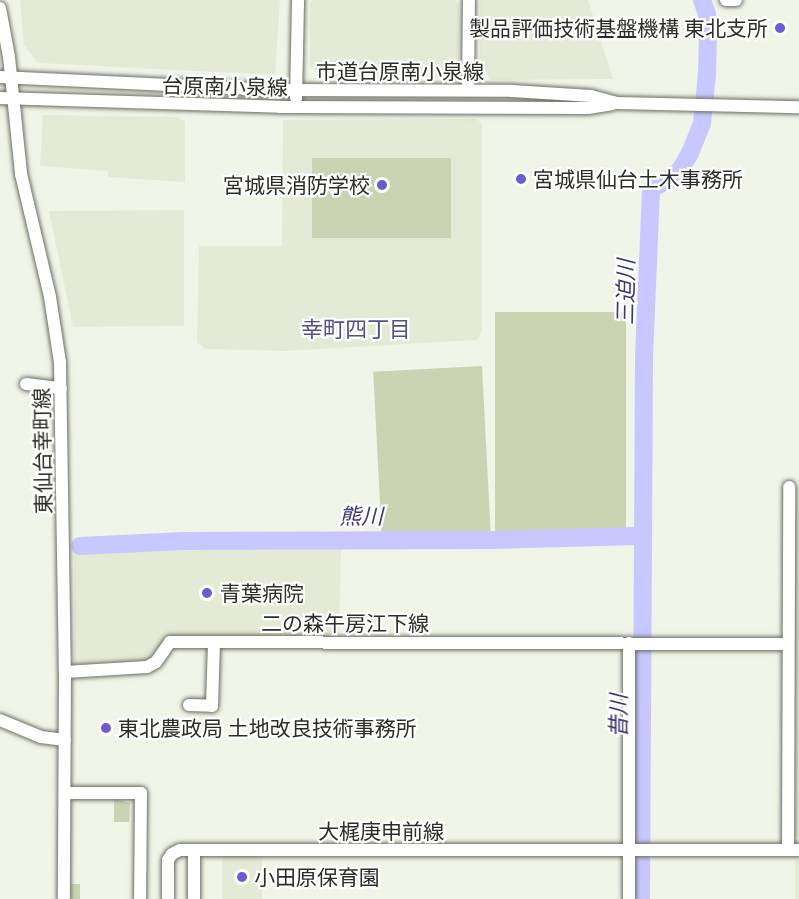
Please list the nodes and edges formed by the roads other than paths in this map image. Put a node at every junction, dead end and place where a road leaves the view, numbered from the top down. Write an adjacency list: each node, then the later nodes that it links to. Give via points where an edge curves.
1 (298, 0): 7 (street)
2 (469, 0): 8 (street)
3 (726, 0): 4 (street)
4 (736, 0)
5 (0, 8): 6 (street, 東仙台幸町線, via 6,33)
6 (5, 78): 7 (street, 市道台原南小泉線); 10 (street, 東仙台幸町線)
7 (296, 90): 8 (street, 市道台原南小泉線); 13 (street)
8 (468, 90): 11 (street, 市道台原南小泉線, via 591,96)
9 (0, 98): 10 (street)
10 (13, 98): 13 (street, 台原南小泉線); 15 (street, 東仙台幸町線, via 21,174 50,297)
11 (617, 103): 12 (street, 市道台原南小泉線); 13 (street, 台原南小泉線, via 588,108)
12 (799, 106)
13 (296, 107)
14 (26, 384): 15 (street)
15 (61, 388): 20 (street, 東仙台幸町線)
16 (789, 486): 19 (street)
17 (214, 642): 18 (street, 二の森午房江下線); 20 (street, 二の森午房江下線, via 170,642 156,662 147,667); 21 (street, via 212,706)
18 (638, 643): 19 (street, 二の森午房江下線); 27 (street)
19 (788, 644): 26 (street)
20 (65, 672): 23 (street, 東仙台幸町線)
21 (189, 705)
22 (0, 720): 23 (street, via 41,737)
23 (65, 740): 24 (street, 東仙台幸町線)
24 (65, 793): 28 (street, 東仙台幸町線); 29 (street, via 141,793)
25 (194, 850): 27 (street, 大梶庚申前線); 30 (street, 大梶庚申前線, via 180,850 169,857); 31 (street)
26 (793, 850): 27 (street, 大梶庚申前線)
27 (637, 852): 32 (street)
28 (64, 899)
29 (140, 899)
30 (168, 899)
31 (194, 899)
32 (629, 899)

